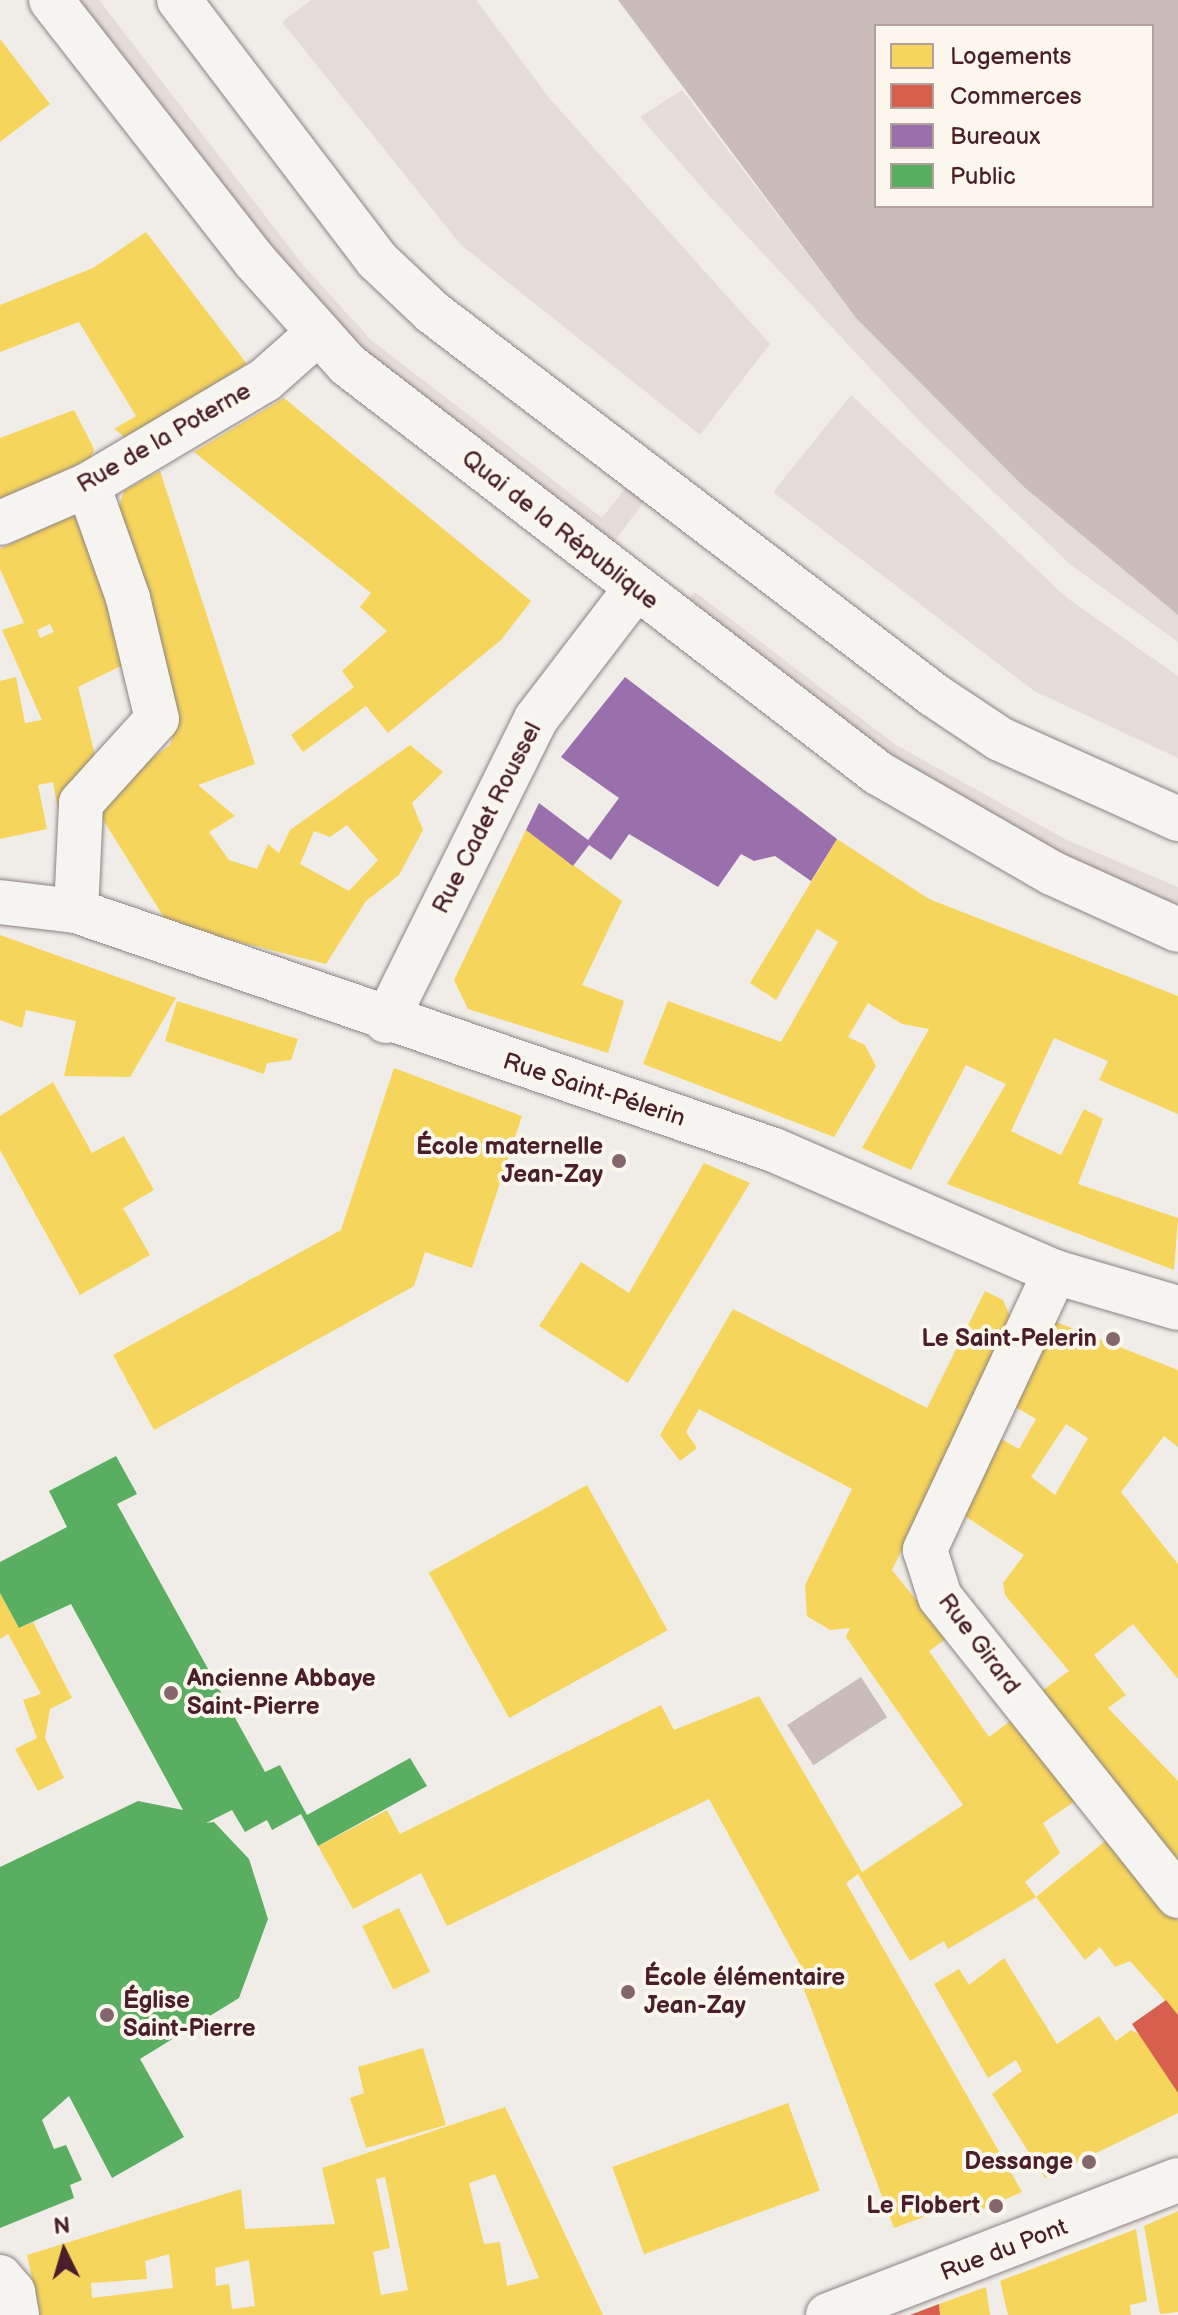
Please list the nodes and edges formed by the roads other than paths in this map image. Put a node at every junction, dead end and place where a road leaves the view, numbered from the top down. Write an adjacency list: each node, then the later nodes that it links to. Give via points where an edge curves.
1 (51, 0): 3 (street, Quai de la République)
2 (179, 0): 7 (street, via 377,260 432,312 934,695 1000,739)
3 (317, 334): 4 (street, Rue de la Poterne, via 265,380); 6 (street, Quai de la République)
4 (88, 485): 5 (street, Rue de la Poterne); 9 (street, via 128,598 157,719 81,803)
5 (0, 523)
6 (636, 588): 10 (street, Quai de la République, via 878,773 1052,873); 11 (street, Rue Cadet Roussel, via 536,719)
7 (1178, 819)
8 (0, 902): 9 (street, Rue Saint-Pélerin)
9 (76, 911): 11 (street, Rue Saint-Pélerin)
10 (1178, 930)
11 (386, 1021): 12 (street, Rue Saint-Pélerin, via 774,1150)
12 (1055, 1272): 13 (street, Rue Saint-Pélerin); 14 (street, Rue Girard, via 925,1550 940,1597)
13 (1178, 1308)
14 (1178, 1896)
15 (1178, 2180): 18 (street, Rue du Pont)
16 (0, 2277): 17 (street, via 13,2292)
17 (17, 2315)
18 (828, 2315)

